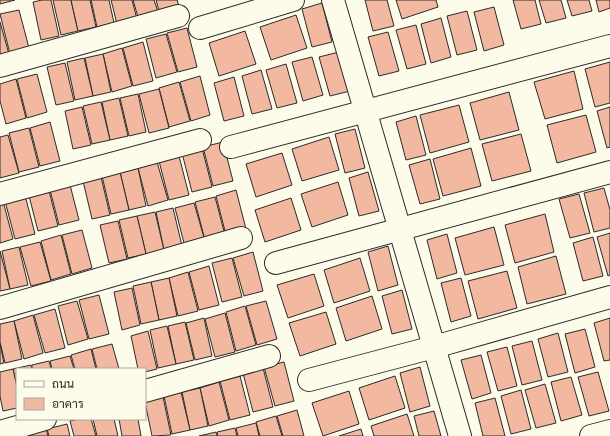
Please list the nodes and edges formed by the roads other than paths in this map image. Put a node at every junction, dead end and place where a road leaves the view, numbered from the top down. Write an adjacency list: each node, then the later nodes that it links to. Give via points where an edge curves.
1 (293, 0): 4 (street)
2 (333, 0): 7 (street)
3 (178, 16): 6 (street)
4 (200, 28)
5 (610, 46): 7 (street)
6 (0, 66)
7 (366, 111): 9 (street); 12 (street)
8 (200, 140): 11 (street)
9 (231, 147)
10 (610, 172): 12 (street)
11 (0, 194)
12 (400, 228): 14 (street); 17 (street)
13 (242, 238): 16 (street)
14 (276, 262)
15 (610, 297): 17 (street)
16 (0, 308)
17 (434, 347): 19 (street); 24 (street)
18 (269, 356): 20 (street)
19 (309, 380)
20 (146, 391)
21 (42, 420): 23 (street)
22 (610, 431): 25 (street)
23 (0, 432)
24 (460, 436)
25 (591, 436)

